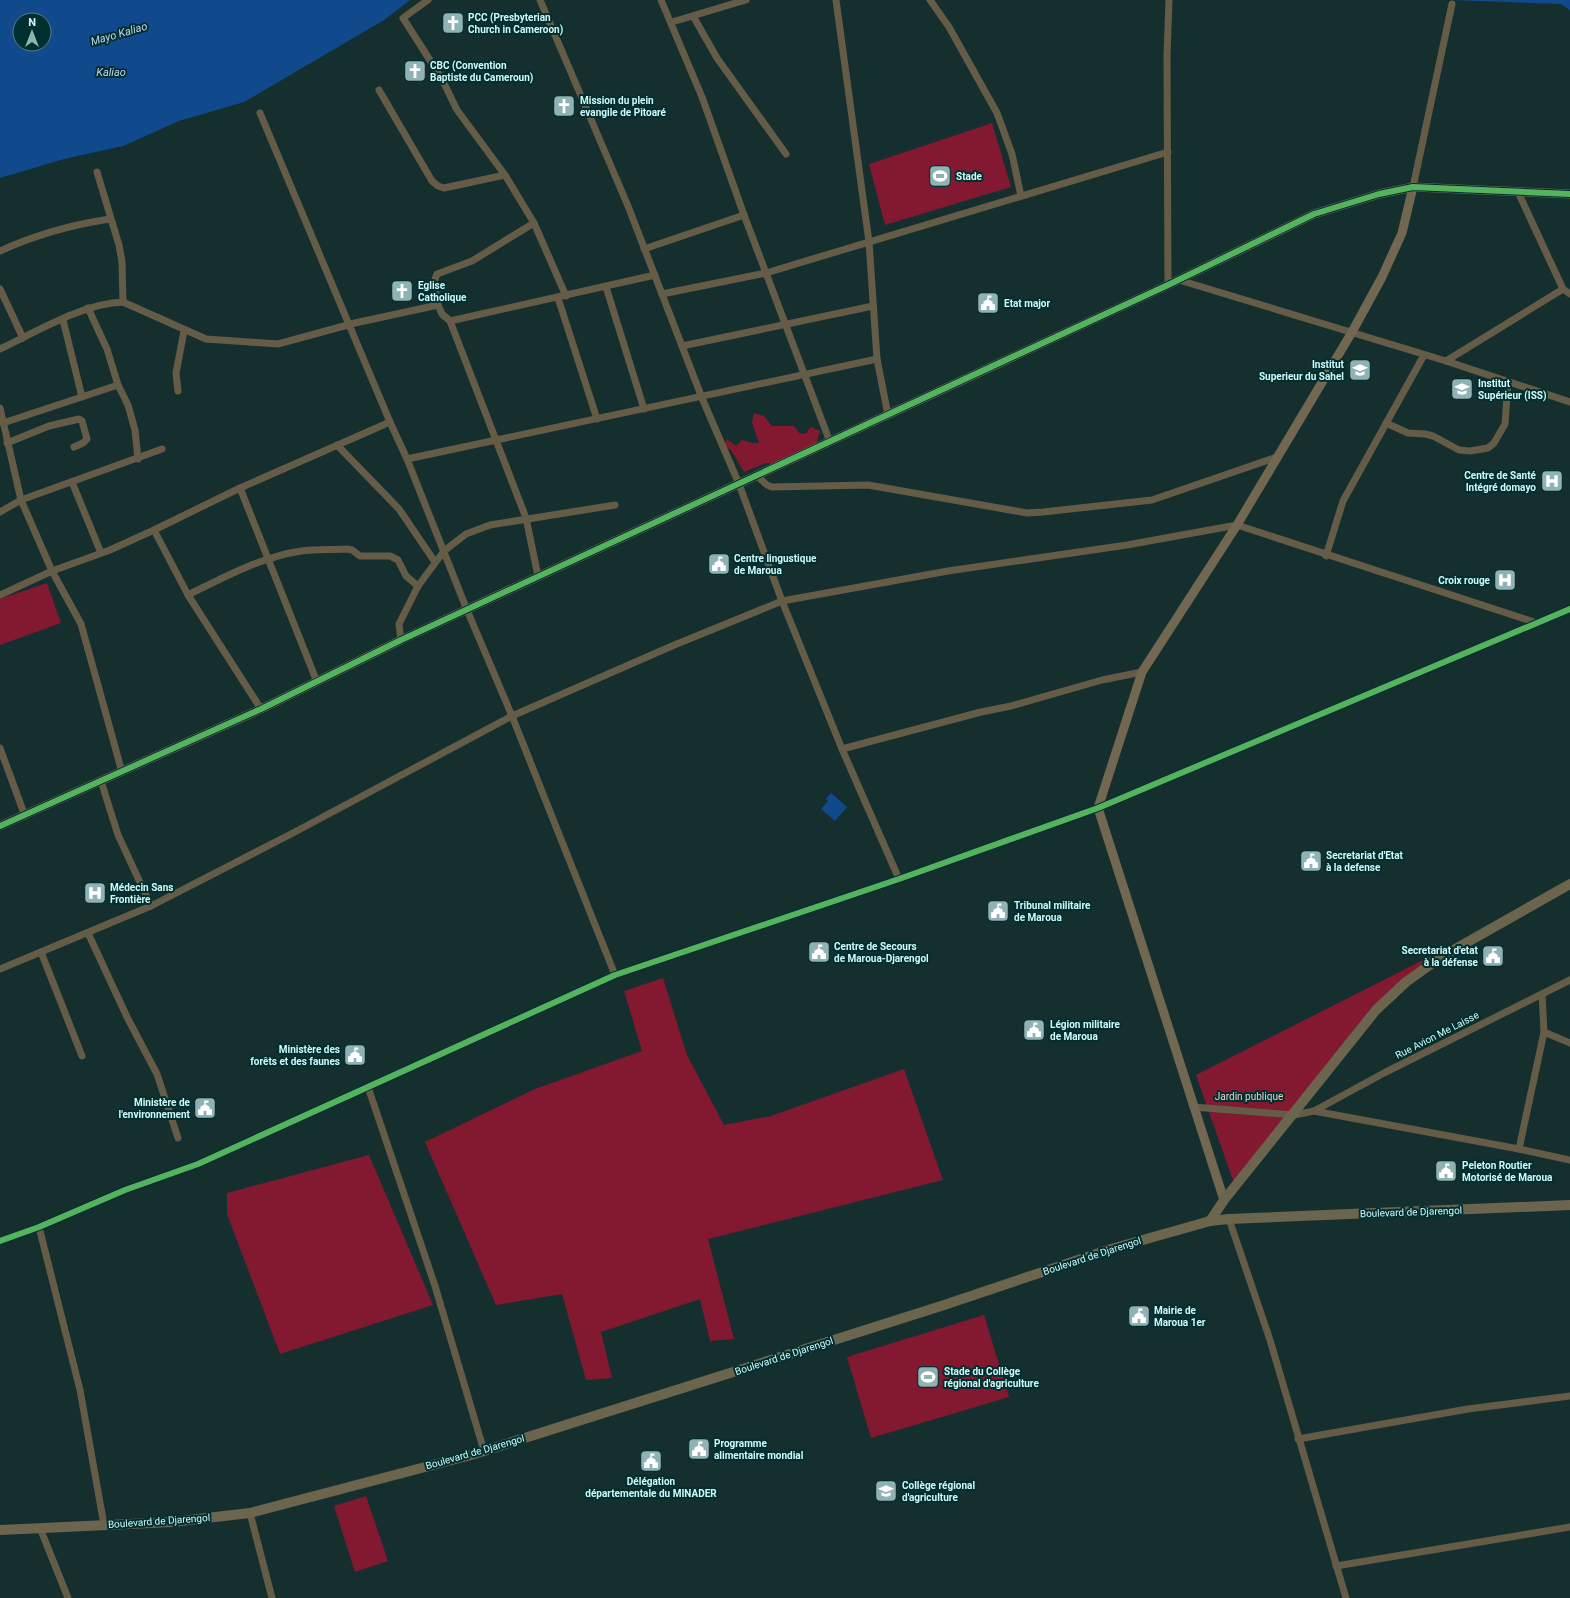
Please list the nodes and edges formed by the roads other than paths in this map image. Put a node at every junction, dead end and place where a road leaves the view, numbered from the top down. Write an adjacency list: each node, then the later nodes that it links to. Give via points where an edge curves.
1 (428, 0): 17 (street, via 404,18 442,79 457,110)
2 (540, 0): 26 (street)
3 (661, 0): 11 (street)
4 (746, 0): 8 (street)
5 (836, 0): 25 (street)
6 (930, 0): 21 (street, via 949,27 997,113 1012,154)
7 (1169, 0): 14 (street)
8 (732, 2): 10 (street)
9 (1452, 4): 18 (street)
10 (693, 16): 11 (street); 15 (street, via 716,58)
11 (672, 22): 22 (street)
12 (379, 90): 17 (street, via 432,181 438,186 451,187)
13 (260, 114): 44 (street)
14 (1168, 152): 21 (street); 31 (street)
15 (786, 154)
16 (97, 172): 23 (street)
17 (505, 175): 24 (street)
18 (1413, 187): 19 (street); 30 (street, via 1314,214); 47 (street, via 1402,234)
19 (1518, 192): 20 (street); 34 (street)
20 (1570, 194)
21 (1021, 196): 25 (street)
22 (744, 215): 26 (street); 28 (street)
23 (110, 219): 27 (street, via 77,224 31,237); 38 (street, via 122,262)
24 (534, 223): 37 (street); 39 (street, via 472,261 437,274 434,282)
25 (869, 242): 28 (street); 40 (street)
26 (644, 249): 29 (street)
27 (0, 251)
28 (766, 273): 35 (street); 45 (street)
29 (655, 275): 32 (street); 35 (street)
30 (1180, 280): 31 (street); 47 (street)
31 (1168, 285): 63 (street)
32 (606, 287): 37 (street); 62 (street)
33 (0, 289): 48 (street)
34 (1563, 289): 36 (street); 53 (street)
35 (662, 294): 49 (street)
36 (1570, 294)
37 (562, 297): 43 (street); 64 (street)
38 (123, 302): 41 (street); 46 (street)
39 (438, 305): 43 (street); 44 (street)
40 (872, 306): 45 (street); 52 (street)
41 (88, 308): 42 (street); 56 (street, via 107,349)
42 (63, 320): 48 (street); 58 (street)
43 (450, 322): 68 (street)
44 (350, 325): 46 (street, via 278,344 206,340); 65 (street)
45 (785, 325): 49 (street); 54 (street)
46 (184, 331): 57 (street, via 176,373)
47 (1352, 332): 51 (street); 74 (street)
48 (23, 338): 50 (street)
49 (682, 346): 59 (street)
50 (0, 349)
51 (1424, 355): 53 (street); 67 (street)
52 (877, 359): 54 (street); 63 (street)
53 (1446, 360): 55 (street)
54 (805, 374): 59 (street); 69 (street)
55 (1508, 382): 60 (street); 67 (street, via 1505,424 1494,443 1488,448 1459,450 1433,436 1408,433)
56 (118, 386): 58 (street); 76 (street, via 128,405 135,430)
57 (178, 390)
58 (82, 397): 66 (street)
59 (702, 398): 62 (street); 79 (street)
60 (1570, 402)
61 (0, 408): 66 (street)
62 (644, 409): 64 (street)
63 (888, 416): 69 (street)
64 (597, 419): 68 (street)
65 (390, 422): 71 (street); 75 (street)
66 (3, 423): 70 (street)
67 (1386, 423): 89 (street, via 1343,501)
68 (496, 440): 75 (street); 84 (street)
69 (830, 442): 77 (street)
70 (7, 443): 72 (street, via 49,426 79,419 82,421 87,439); 81 (street)
71 (337, 445): 80 (street); 91 (street, via 399,509)
72 (74, 447)
73 (162, 449): 76 (street)
74 (1277, 456): 77 (street, via 1152,500 1043,512 1027,512 868,485 772,486); 85 (street)
75 (407, 458): 87 (street)
76 (138, 459): 78 (street)
77 (757, 476): 79 (street)
78 (72, 482): 81 (street); 88 (street)
79 (739, 484): 93 (street); 97 (street)
80 (240, 488): 86 (street); 90 (street)
81 (21, 500): 83 (street); 92 (street)
82 (615, 505): 84 (street)
83 (0, 512)
84 (526, 518): 87 (street, via 490,525 466,534); 93 (street)
85 (1237, 525): 89 (street); 97 (street, via 1128,545 948,571); 102 (street)
86 (154, 530): 88 (street); 96 (street)
87 (444, 551): 91 (street); 99 (street)
88 (101, 553): 92 (street)
89 (1326, 556): 100 (street)
90 (268, 559): 94 (street, via 302,551 347,549 364,557 390,556 398,560 406,576); 96 (street); 103 (street)
91 (435, 562): 94 (street)
92 (52, 570): 95 (street); 108 (street, via 81,624)
93 (538, 576): 99 (street)
94 (418, 586): 101 (street, via 399,624)
95 (0, 595)
96 (188, 595): 104 (street)
97 (782, 601): 105 (street); 107 (street)
98 (1570, 609): 100 (street)
99 (467, 610): 101 (street); 105 (street)
100 (1537, 623): 110 (street)
101 (401, 640): 103 (street)
102 (1142, 672): 107 (street, via 1102,680); 110 (street)
103 (317, 682): 104 (street)
104 (262, 709): 108 (street)
105 (512, 716): 115 (street, via 293,834); 119 (street)
106 (0, 748): 111 (street)
107 (842, 749): 113 (street)
108 (122, 772): 109 (street)
109 (101, 781): 111 (street); 115 (street, via 118,835)
110 (1098, 808): 113 (street); 126 (street)
111 (25, 816): 112 (street)
112 (0, 826)
113 (899, 879): 119 (street)
114 (1570, 884): 128 (main road, via 1441,957 1406,982 1376,1010)
115 (151, 906): 116 (street)
116 (88, 933): 117 (street); 129 (street, via 157,1074)
117 (41, 952): 118 (street); 124 (street)
118 (0, 969)
119 (615, 976): 125 (street)
120 (1570, 980): 121 (street, Rue Avion Me Laisse)
121 (1542, 994): 122 (street); 127 (street, Rue Avion Me Laisse)
122 (1544, 1032): 123 (street); 130 (street)
123 (1570, 1043)
124 (82, 1056)
125 (368, 1087): 136 (street, via 198,1164 125,1190); 140 (street, via 435,1286)
126 (1194, 1107): 128 (street); 132 (street)
127 (1314, 1111): 128 (street); 130 (street)
128 (1294, 1115): 132 (main road)
129 (178, 1138)
130 (1519, 1148): 131 (street)
131 (1570, 1160)
132 (1224, 1200): 135 (main road)
133 (1570, 1205): 134 (main road, Boulevard de Djarengol)
134 (1229, 1219): 135 (main road, Boulevard de Djarengol); 139 (street, via 1270,1340)
135 (1210, 1221): 140 (main road, Boulevard de Djarengol, via 1111,1249 938,1307)
136 (39, 1227): 137 (street); 142 (street, via 80,1390)
137 (0, 1241)
138 (1570, 1396): 139 (street, via 1468,1409)
139 (1298, 1439): 146 (street)
140 (484, 1451): 141 (main road, Boulevard de Djarengol)
141 (250, 1513): 142 (main road, Boulevard de Djarengol, via 172,1522); 148 (street)
142 (104, 1525): 144 (main road, Boulevard de Djarengol)
143 (1570, 1527): 146 (street)
144 (40, 1528): 145 (main road, Boulevard de Djarengol); 147 (street)
145 (0, 1530)
146 (1336, 1566): 149 (street)
147 (68, 1598)
148 (272, 1598)
149 (1346, 1598)

